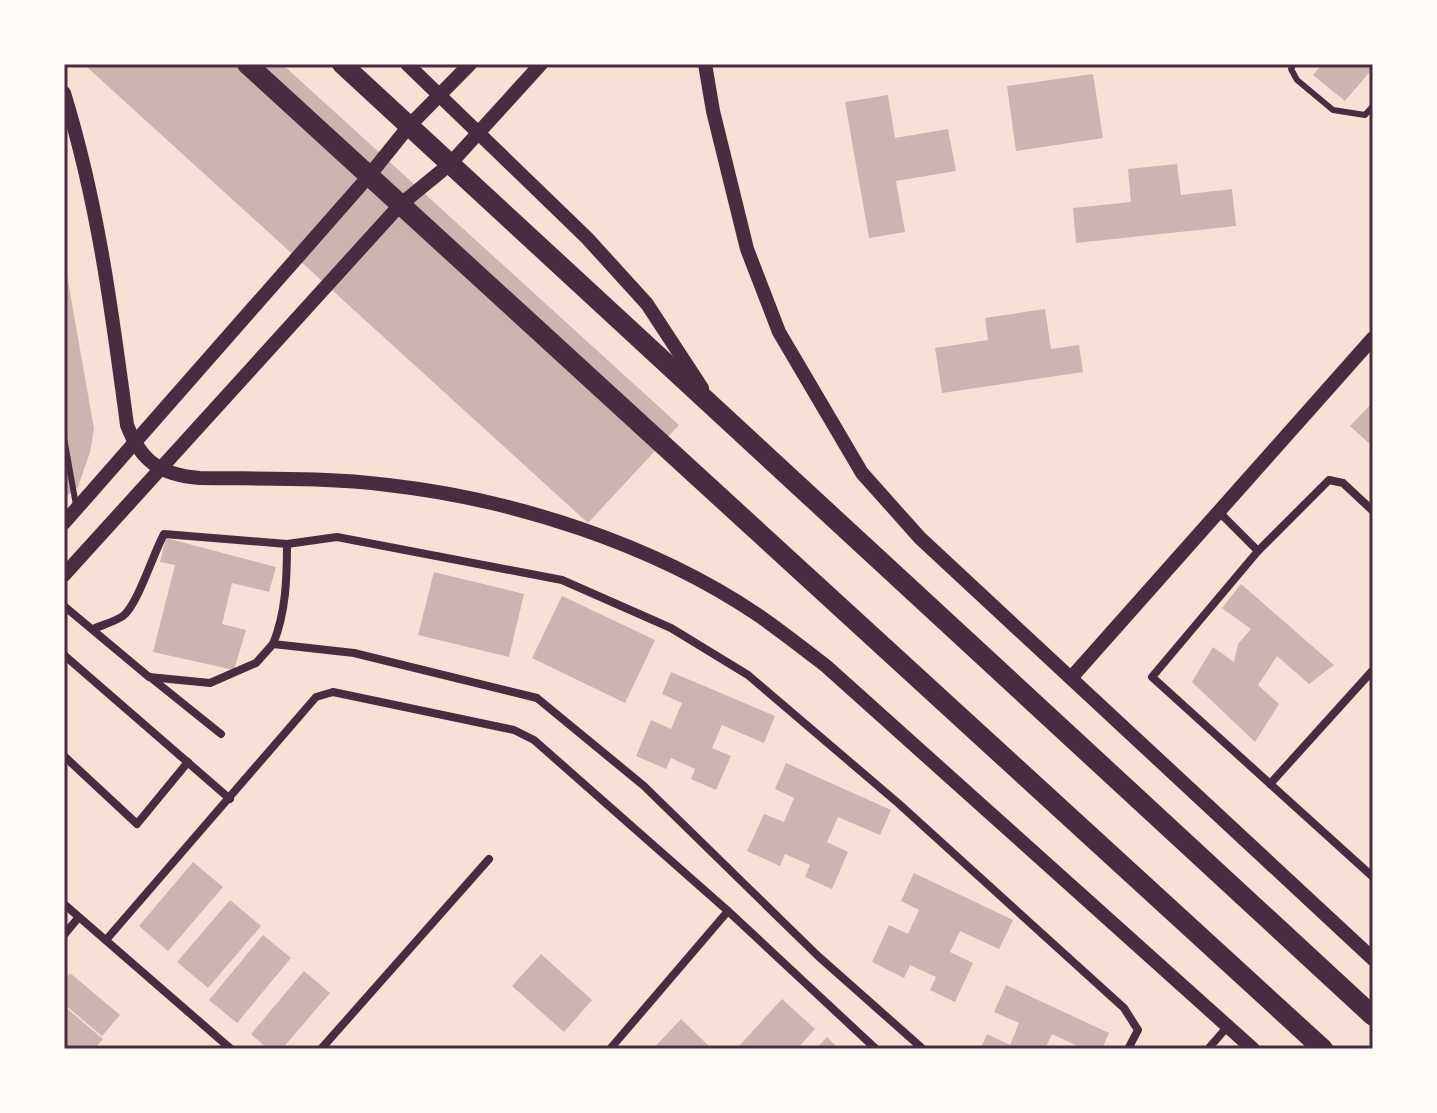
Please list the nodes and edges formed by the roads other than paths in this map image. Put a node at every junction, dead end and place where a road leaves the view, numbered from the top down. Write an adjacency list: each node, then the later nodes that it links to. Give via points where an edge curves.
1 (247, 64): 16 (main road)
2 (342, 64): 13 (main road)
3 (407, 64): 9 (street)
4 (470, 64): 9 (street)
5 (541, 64): 14 (street)
6 (705, 64): 36 (street, via 747,249 799,368 884,500)
7 (1294, 64): 11 (lane, via 1297,80 1333,110)
8 (64, 93): 21 (street, via 95,210 127,425)
9 (440, 95): 13 (street); 14 (street)
10 (1373, 106): 11 (lane)
11 (1365, 115): 12 (lane)
12 (1373, 122)
13 (409, 126): 15 (main road); 16 (street)
14 (479, 132): 15 (street); 19 (street, via 647,304)
15 (450, 164): 17 (street); 19 (main road)
16 (368, 177): 17 (main road); 21 (street)
17 (400, 205): 22 (street); 60 (main road)
18 (1373, 338): 24 (street)
19 (718, 413): 50 (main road)
20 (64, 438): 23 (lane)
21 (135, 445): 22 (street); 23 (street)
22 (159, 469): 29 (street); 51 (street, via 181,476 386,484 445,493 556,519 698,581 758,615 826,666)
23 (77, 510): 26 (street)
24 (1218, 511): 28 (street); 36 (street)
25 (1373, 511): 28 (street, via 1343,483 1329,480)
26 (64, 523)
27 (287, 544): 31 (street, via 164,534 137,597 123,615); 32 (street, via 280,627); 57 (street, via 337,537 562,580 671,628 748,675 1113,997 1138,1030)
28 (1258, 551): 40 (street, via 1152,677)
29 (64, 575)
30 (64, 606): 31 (street)
31 (93, 629): 35 (street)
32 (273, 644): 35 (street, via 256,663 210,683); 56 (street, via 354,653 537,698 644,786 818,956)
33 (64, 655): 39 (street)
34 (1373, 670): 40 (street)
35 (149, 677): 37 (street)
36 (1071, 678): 49 (street)
37 (221, 734)
38 (64, 756): 39 (street, via 137,824)
39 (188, 762): 41 (street)
40 (1270, 784): 43 (street)
41 (230, 799): 45 (street, via 316,697 333,692 514,730 534,740); 48 (street)
42 (489, 859): 53 (street)
43 (1373, 877)
44 (64, 904): 46 (street)
45 (728, 911): 54 (street); 55 (street)
46 (78, 918): 47 (street); 48 (street)
47 (64, 935)
48 (106, 940): 52 (street)
49 (1373, 959)
50 (1373, 1016)
51 (1228, 1026): 58 (street); 59 (street)
52 (231, 1049)
53 (321, 1049)
54 (610, 1049)
55 (876, 1049)
56 (923, 1049)
57 (1128, 1049)
58 (1208, 1049)
59 (1253, 1049)
60 (1323, 1049)

